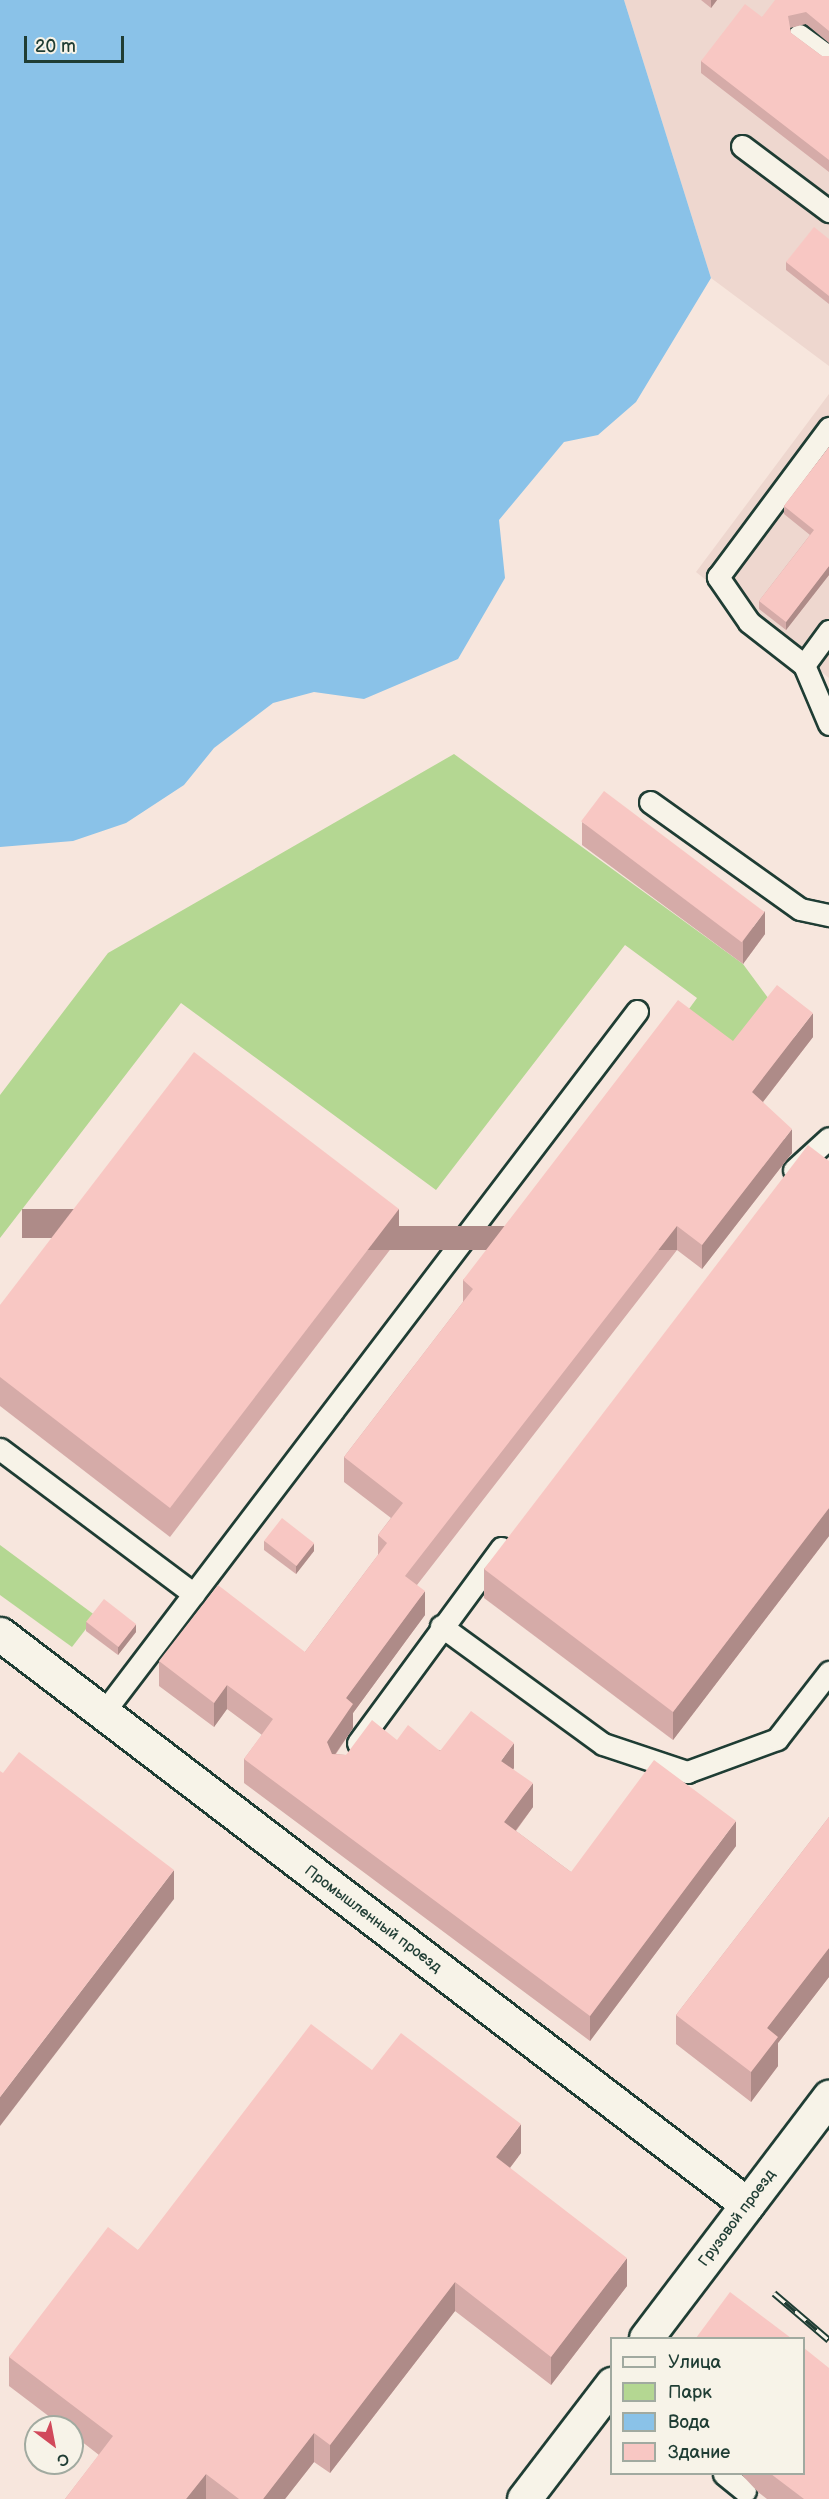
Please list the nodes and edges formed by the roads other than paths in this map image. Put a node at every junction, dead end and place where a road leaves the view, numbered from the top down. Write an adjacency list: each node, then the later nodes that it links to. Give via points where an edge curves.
1 (799, 35): 2 (lane)
2 (829, 57)
3 (742, 146): 4 (lane)
4 (829, 212)
5 (829, 428): 7 (lane, via 718,577 749,622)
6 (829, 631): 7 (lane)
7 (804, 665): 8 (lane)
8 (829, 724)
9 (650, 802): 10 (lane, via 800,909)
10 (829, 915)
11 (637, 1011): 16 (lane)
12 (829, 1138): 13 (lane, via 804,1158)
13 (782, 1186)
14 (0, 1449): 16 (lane)
15 (514, 1532): 17 (lane)
16 (194, 1594): 20 (lane)
17 (441, 1626): 19 (lane, via 603,1744 687,1772 777,1739); 21 (lane)
18 (0, 1635): 20 (street, Промышленный проезд)
19 (829, 1672)
20 (103, 1713): 23 (street, Промышленный проезд)
21 (347, 1759)
22 (829, 2097): 23 (street, Грузовой проезд)
23 (747, 2204): 24 (street, Грузовой проезд)
24 (647, 2337)
25 (610, 2387): 28 (street)
26 (725, 2475): 27 (lane)
27 (745, 2491)
28 (524, 2499)

